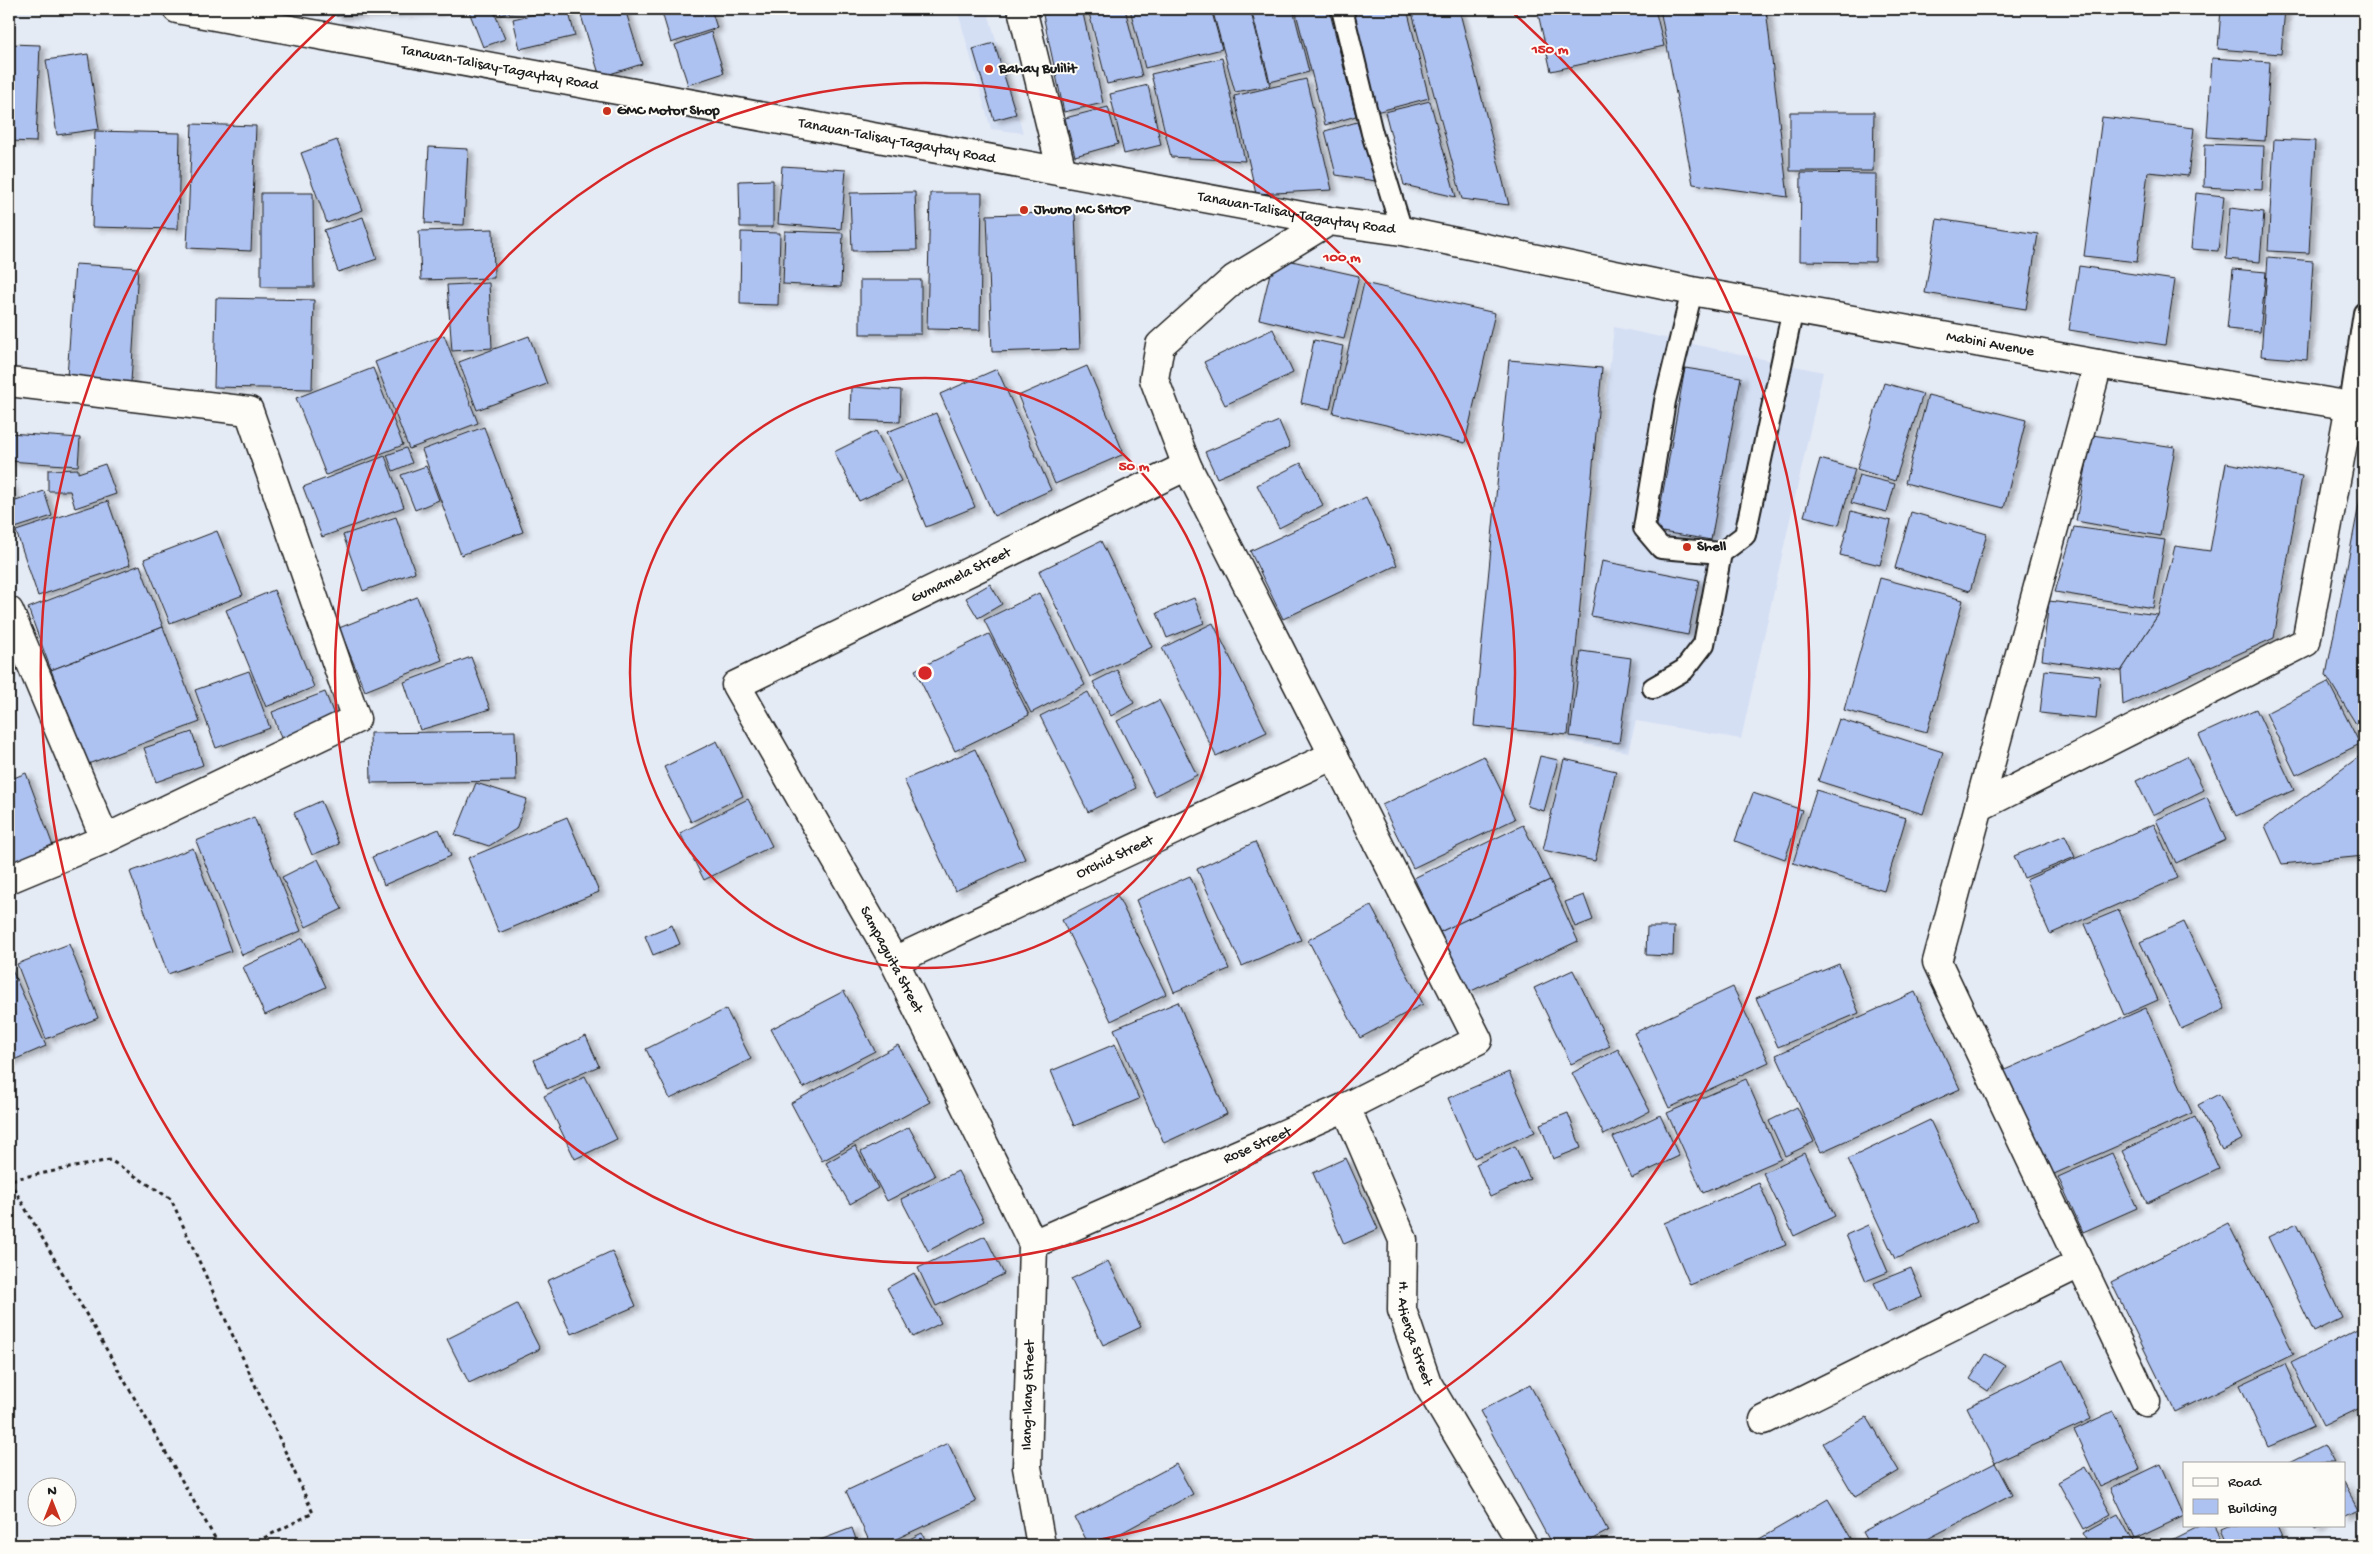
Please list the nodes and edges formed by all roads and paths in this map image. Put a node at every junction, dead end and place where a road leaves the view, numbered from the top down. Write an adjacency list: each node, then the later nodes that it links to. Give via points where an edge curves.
1 (176, 9): 4 (street, Tanauan-Talisay-Tagaytay Road)
2 (1022, 9): 4 (street)
3 (1342, 9): 6 (lane, via 1372,133)
4 (1062, 172): 5 (street, Tanauan-Talisay-Tagaytay Road)
5 (1329, 221): 6 (street, Tanauan-Talisay-Tagaytay Road); 14 (street, via 1234,280 1160,345 1154,379)
6 (1402, 230): 7 (street, Tanauan-Talisay-Tagaytay Road)
7 (1617, 276): 8 (street, Mabini Avenue)
8 (1692, 290): 9 (street, Mabini Avenue); 15 (lane, via 1665,401 1644,528 1661,548)
9 (1793, 309): 11 (street, Mabini Avenue); 15 (lane, via 1745,534)
10 (2364, 313): 13 (lane)
11 (2098, 364): 13 (street, Mabini Avenue); 20 (street)
12 (9, 382): 21 (street, via 249,411 356,719)
13 (2357, 407): 20 (street, via 2306,642)
14 (1187, 466): 17 (street, Gumamela Street); 19 (street)
15 (1721, 553): 18 (lane, via 1704,644 1684,670)
16 (9, 611): 21 (street)
17 (736, 685): 23 (street, Sampaguita Street)
18 (1653, 688)
19 (1334, 755): 23 (street, Orchid Street); 24 (street, Rose Street, via 1478,1040)
20 (1979, 807): 26 (street, via 1937,962)
21 (105, 838): 22 (street)
22 (9, 879)
23 (894, 961): 25 (street, Sampaguita Street)
24 (1346, 1107): 25 (street, Rose Street); 32 (street, H. Atienza Street, via 1403,1240 1402,1310 1427,1383)
25 (1033, 1244): 31 (street, Ilang-Ilang Street, via 1027,1467)
26 (2079, 1264): 27 (street); 28 (street)
27 (2146, 1402)
28 (1764, 1420)
29 (219, 1545): 30 (path, via 9,1180 110,1160 171,1199 313,1513)
30 (250, 1545)
31 (1041, 1545)
32 (1524, 1545)

